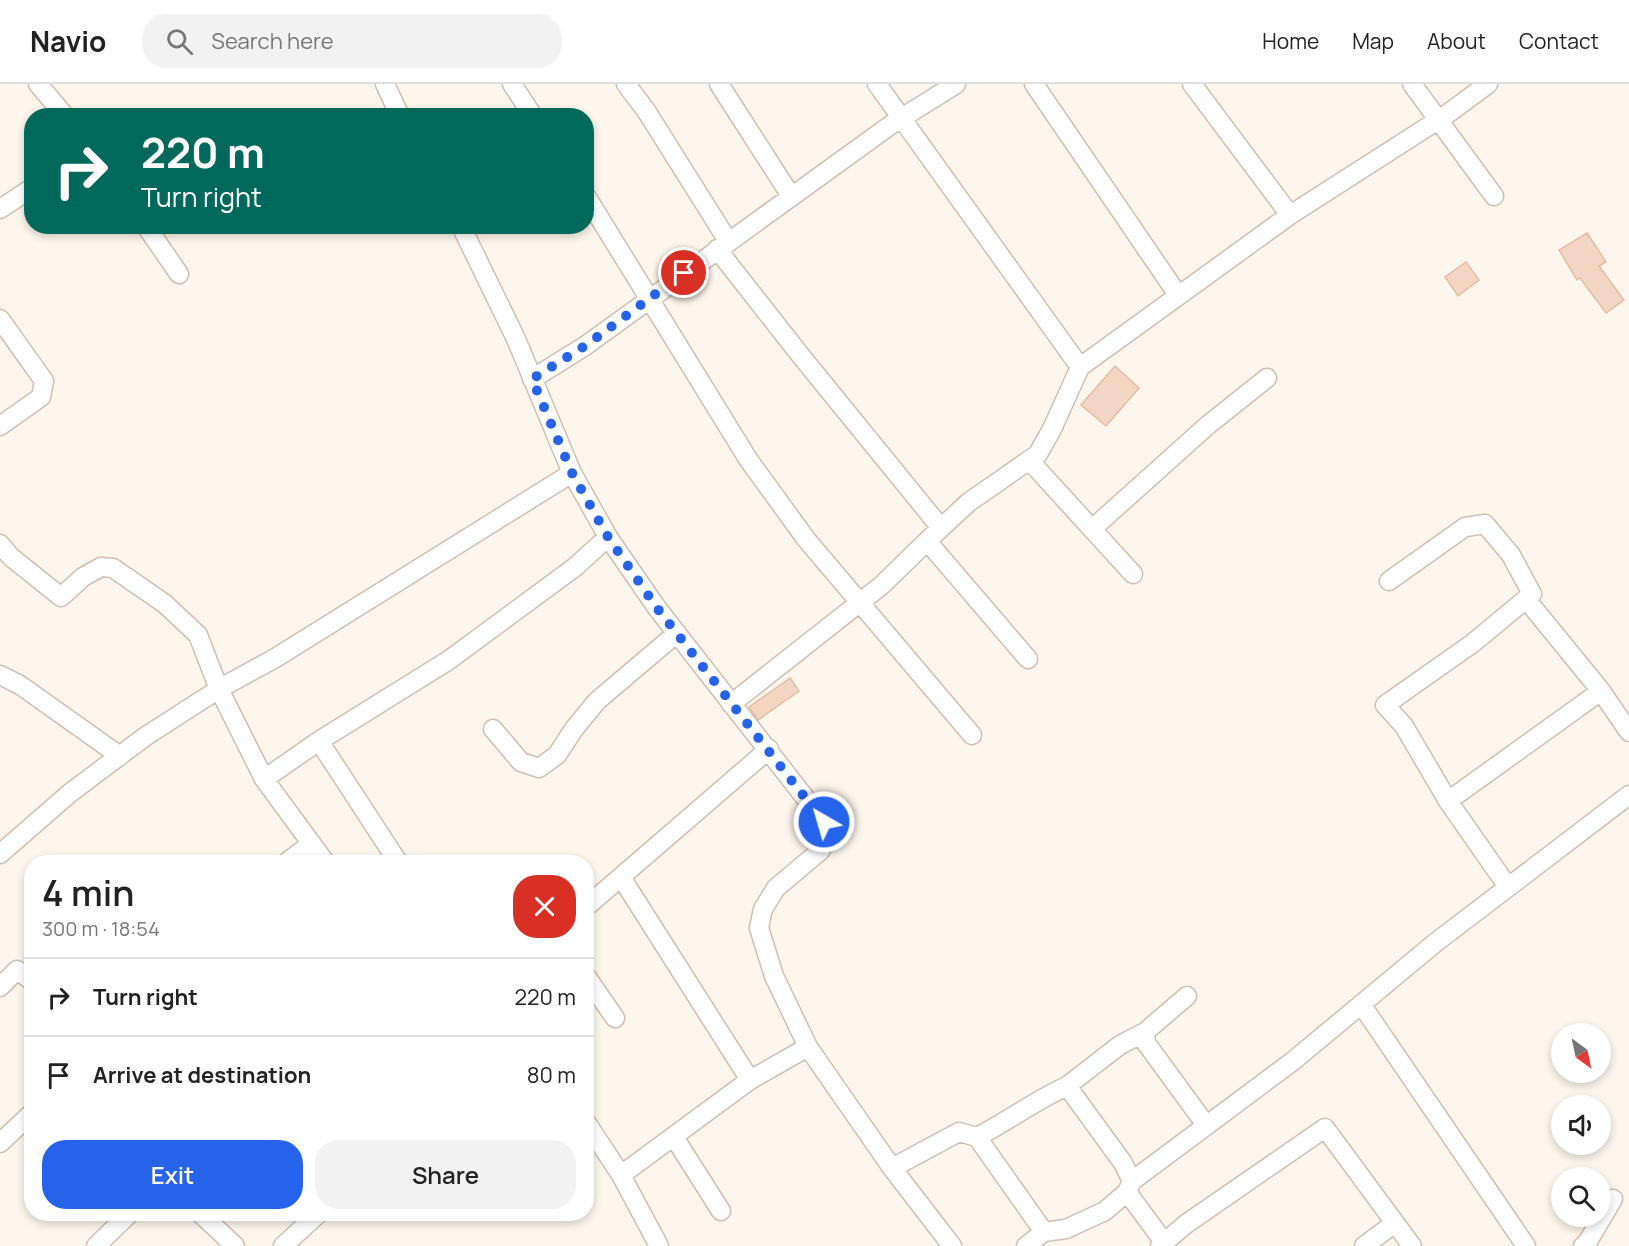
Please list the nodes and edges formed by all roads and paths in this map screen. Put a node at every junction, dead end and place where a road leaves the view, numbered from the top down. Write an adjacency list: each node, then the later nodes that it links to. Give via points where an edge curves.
1 (38, 84): 12 (street)
2 (385, 84): 13 (street)
3 (512, 84): 14 (street)
4 (626, 84): 25 (street, via 647,112)
5 (719, 84): 18 (street)
6 (877, 84): 15 (street)
7 (956, 84): 15 (street)
8 (1034, 84): 27 (street)
9 (1192, 84): 22 (street)
10 (1412, 84): 16 (street)
11 (1488, 84): 16 (street)
12 (58, 108)
13 (396, 108)
14 (528, 108)
15 (900, 119): 18 (street); 30 (street)
16 (1438, 120): 19 (street); 22 (street)
17 (24, 193): 20 (street)
18 (791, 196): 25 (street)
19 (1494, 196)
20 (0, 209)
21 (594, 209): 28 (street)
22 (1290, 215): 27 (street)
23 (152, 234): 26 (street)
24 (464, 234): 32 (street)
25 (722, 245): 28 (street); 36 (street, via 801,356)
26 (179, 274)
27 (1178, 295): 30 (street)
28 (650, 298): 32 (street); 44 (street, via 748,459)
29 (0, 319): 33 (street, via 44,381 41,397)
30 (1080, 367): 34 (street, via 1052,429 1038,454)
31 (1267, 378): 37 (street)
32 (532, 379): 35 (street)
33 (0, 426)
34 (1029, 460): 36 (street, via 969,502); 37 (street)
35 (572, 473): 38 (street); 48 (street, via 278,657)
36 (941, 528): 39 (street)
37 (1092, 529): 41 (street)
38 (608, 537): 45 (street); 54 (street, via 575,567 449,660)
39 (927, 541): 44 (street); 46 (street)
40 (4, 556): 48 (street, via 62,597 83,577 101,567 113,568 165,604 198,635)
41 (1133, 574)
42 (1389, 581): 43 (street, via 1465,527 1485,524 1527,582 1532,594)
43 (1526, 599): 49 (street); 59 (street, via 1473,643 1385,705 1404,726)
44 (859, 603): 50 (street); 53 (street)
45 (676, 633): 50 (street); 51 (street, via 597,701 557,755 539,768 521,762)
46 (1028, 659)
47 (0, 675): 56 (street)
48 (219, 689): 56 (street); 57 (street)
49 (1600, 691): 52 (street); 59 (street)
50 (731, 704): 55 (street)
51 (493, 729)
52 (1629, 732)
53 (972, 735)
54 (319, 741): 57 (street); 64 (street)
55 (769, 749): 65 (street); 75 (street, via 824,822 830,836 820,851 776,888 763,909 759,927 774,976)
56 (120, 756): 61 (street)
57 (264, 779): 60 (street)
58 (1629, 795): 66 (street)
59 (1448, 801): 66 (street)
60 (311, 844): 62 (street); 63 (street)
61 (0, 854)
62 (296, 855)
63 (320, 855)
64 (393, 855)
65 (621, 877): 67 (street); 76 (street)
66 (1508, 887): 72 (street)
67 (594, 900)
68 (24, 975): 69 (street, via 17,970)
69 (0, 987)
70 (594, 988): 73 (street)
71 (1187, 996): 74 (street)
72 (1361, 1004): 79 (street, via 1293,1061); 103 (street)
73 (615, 1018)
74 (1145, 1032): 77 (street, via 1120,1045); 79 (street, via 1146,1043)
75 (808, 1047): 76 (street); 84 (street)
76 (750, 1080): 81 (street)
77 (1067, 1086): 82 (street); 86 (street, via 1123,1163)
78 (24, 1120): 83 (street)
79 (1206, 1125): 86 (street)
80 (594, 1134): 85 (street)
81 (674, 1137): 85 (street); 88 (street)
82 (977, 1137): 84 (street, via 959,1132); 93 (street)
83 (0, 1143)
84 (892, 1168): 99 (street)
85 (621, 1175): 98 (street)
86 (1129, 1187): 93 (street, via 1105,1211 1066,1229); 94 (street)
87 (1613, 1199): 104 (street)
88 (722, 1211)
89 (122, 1221): 95 (street)
90 (208, 1221): 96 (street)
91 (310, 1221): 97 (street)
92 (1395, 1223): 94 (street, via 1325,1128); 101 (street); 102 (street)
93 (1044, 1232): 100 (street)
94 (1162, 1244)
95 (96, 1246)
96 (235, 1246)
97 (283, 1246)
98 (659, 1246)
99 (952, 1246)
100 (1026, 1246)
101 (1364, 1246)
102 (1412, 1246)
103 (1526, 1246)
104 (1583, 1246)

